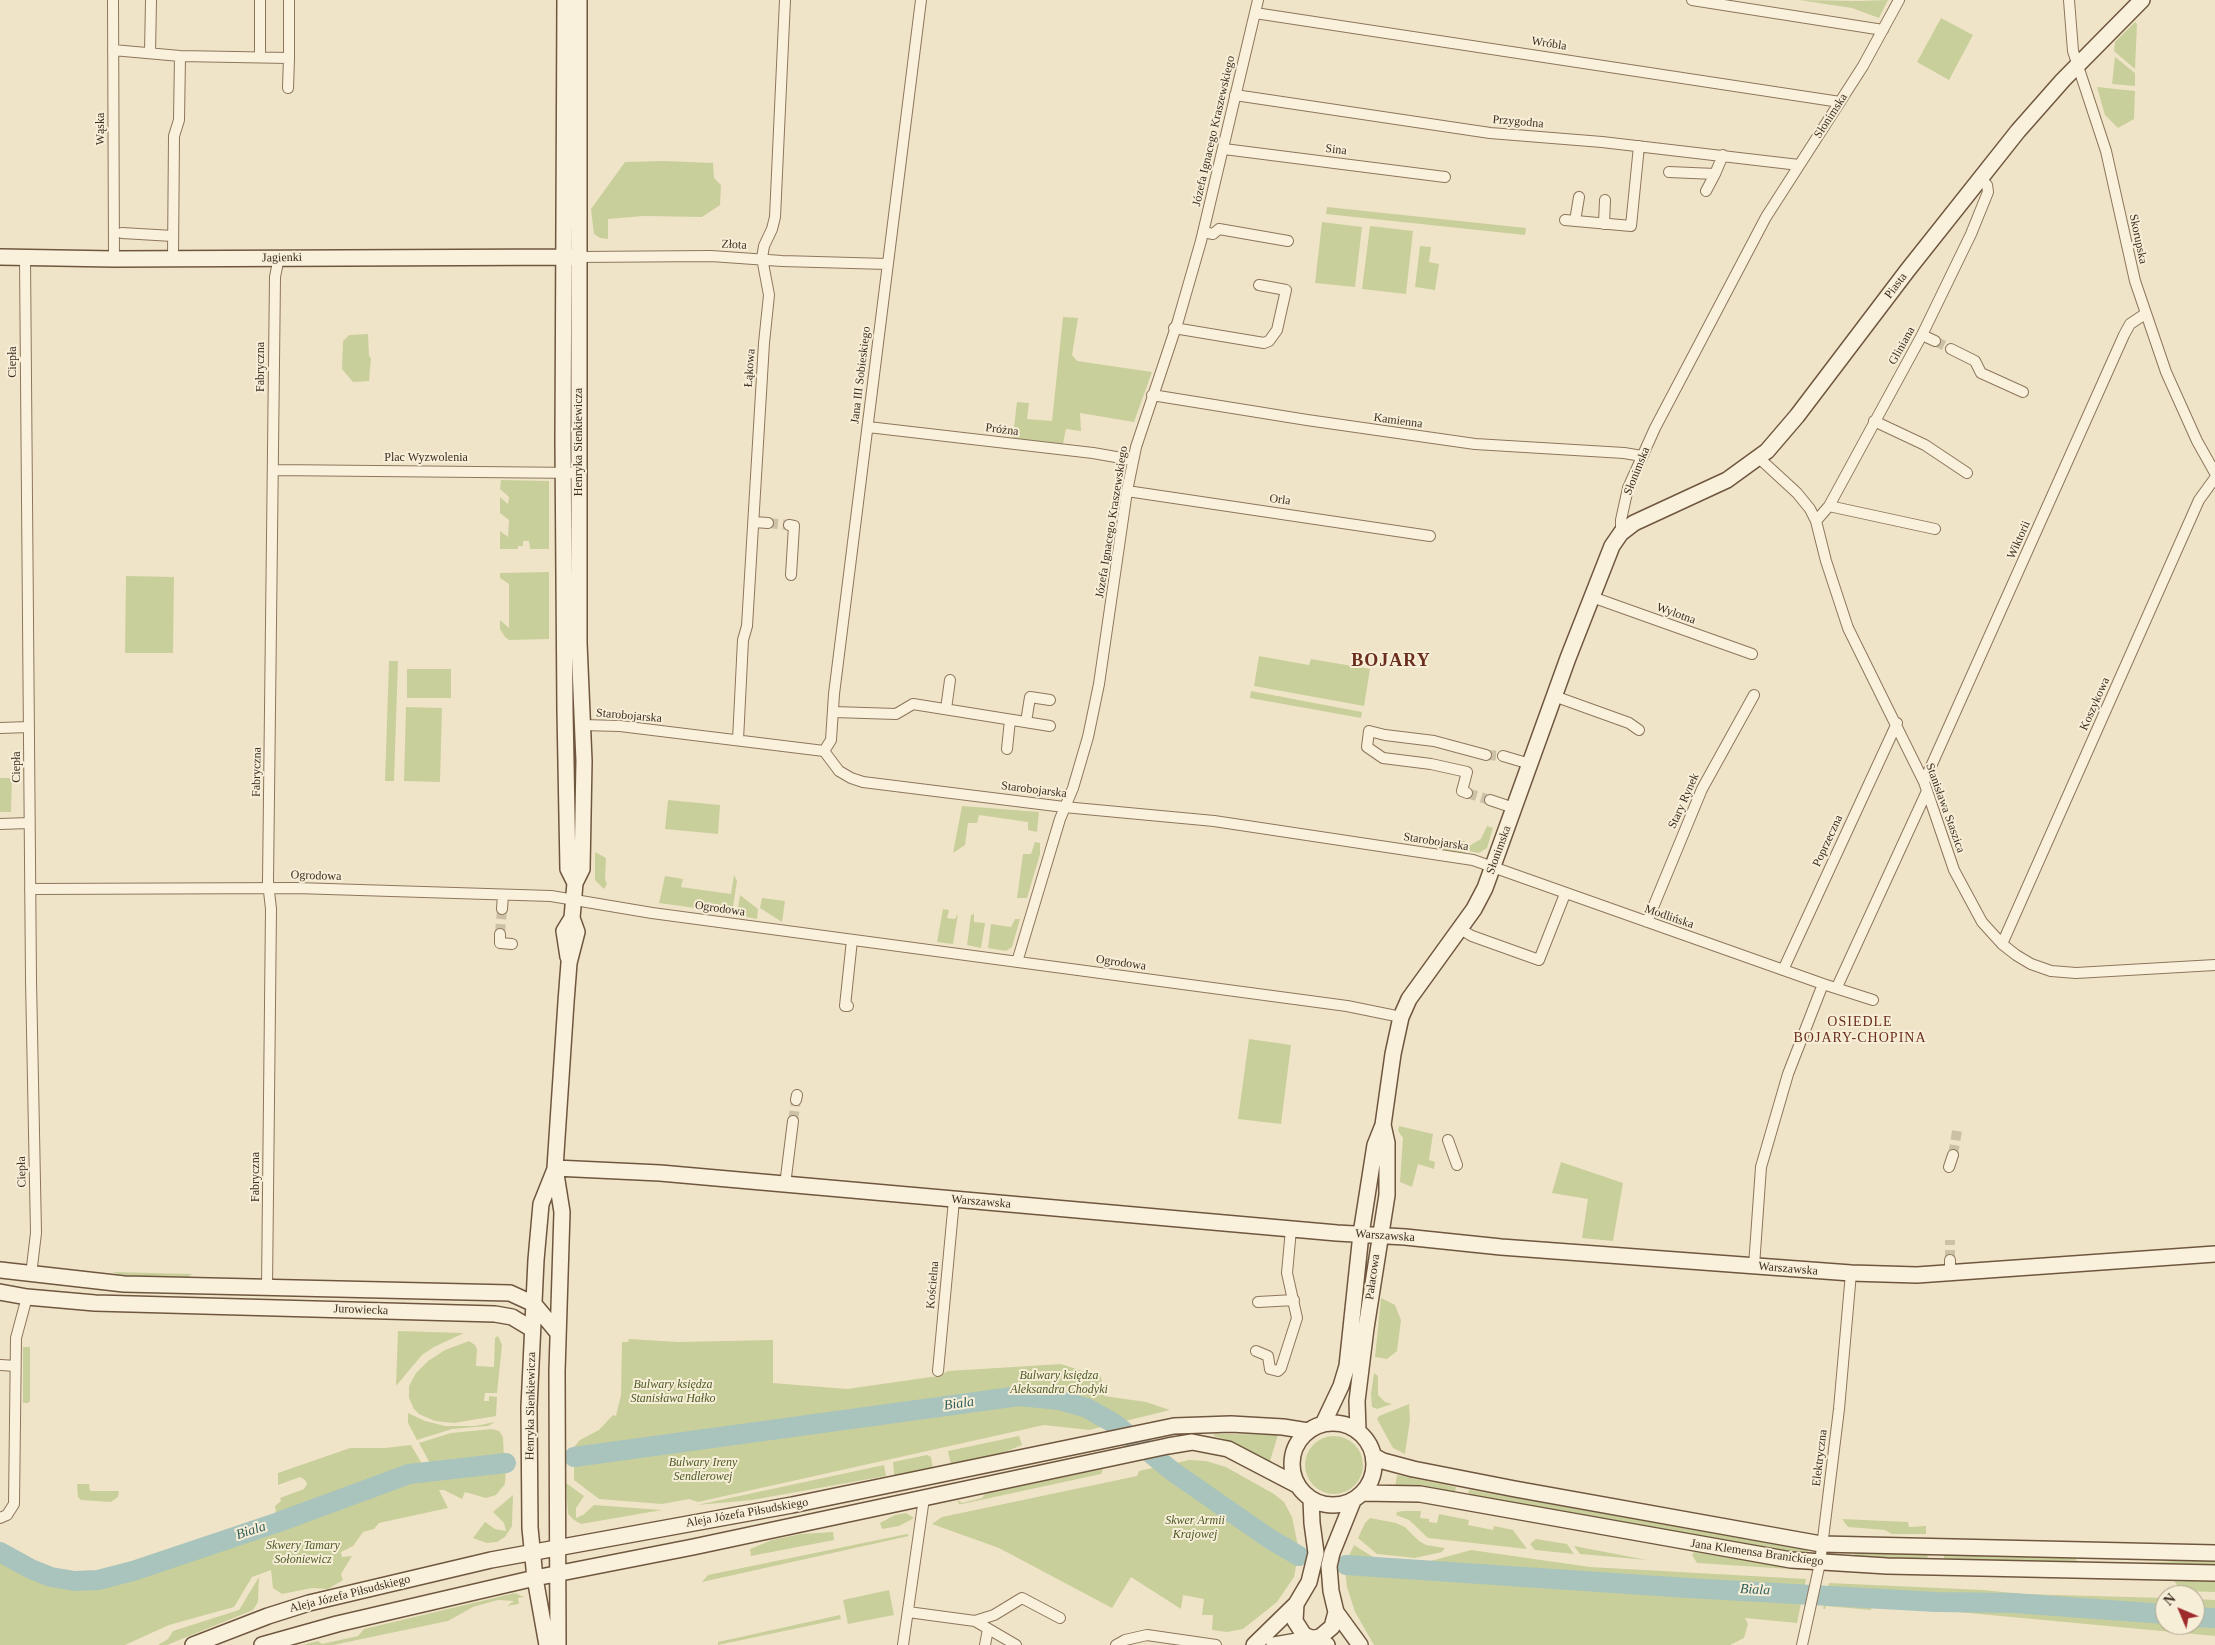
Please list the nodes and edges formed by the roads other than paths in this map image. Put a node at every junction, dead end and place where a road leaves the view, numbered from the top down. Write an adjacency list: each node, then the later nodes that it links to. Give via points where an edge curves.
1 (113, 0): 16 (street, Wąska)
2 (151, 0): 17 (street)
3 (260, 0): 19 (street)
4 (289, 0): 20 (street)
5 (565, 0): 22 (main road, Henryka Sienkiewicza)
6 (578, 0): 22 (main road, Henryka Sienkiewicza)
7 (785, 0): 49 (street, Łąkowa, via 775,217)
8 (921, 0): 51 (street, Jana III Sobieskiego)
9 (1258, 0): 14 (street, Józefa Ignacego Kraszewskiego)
10 (1692, 0): 15 (street)
11 (1899, 0): 15 (street, Słonimska)
12 (2069, 0): 21 (street, Skorupska, via 2072,48)
13 (2142, 0): 21 (main road, Piasta)
14 (1255, 12): 24 (street, Józefa Ignacego Kraszewskiego); 25 (street, Wróbla)
15 (1883, 30): 25 (street, Słonimska)
16 (113, 50): 17 (street); 50 (street, Wąska)
17 (150, 53): 18 (street)
18 (180, 56): 19 (street); 42 (street, via 179,120 174,136)
19 (260, 57): 20 (street)
20 (289, 58): 23 (street)
21 (2078, 65): 33 (main road, Piasta); 53 (street, Skorupska, via 2106,151)
22 (572, 84): 34 (main road, Henryka Sienkiewicza); 35 (main road, Henryka Sienkiewicza)
23 (288, 88)
24 (1235, 95): 26 (street, Przygodna, via 1490,133); 27 (street, Józefa Ignacego Kraszewskiego)
25 (1840, 102): 29 (street, Słonimska)
26 (1639, 146): 28 (street, Przygodna); 39 (street, via 1631,226)
27 (1224, 149): 32 (street, Sina); 40 (street, Józefa Ignacego Kraszewskiego)
28 (1723, 155): 29 (street, Przygodna); 31 (street)
29 (1799, 165): 62 (street, Słonimska, via 1758,231)
30 (1669, 172): 31 (street)
31 (1715, 174): 36 (street)
32 (1446, 177)
33 (1980, 178): 55 (street, Gliniana, via 1988,185 1988,192); 63 (main road, Piasta, via 1796,416)
34 (565, 182): 35 (main road); 46 (main road, Henryka Sienkiewicza)
35 (580, 183): 46 (main road, Henryka Sienkiewicza)
36 (1706, 191)
37 (1578, 197): 39 (street, via 1570,221)
38 (1606, 200): 39 (street)
39 (1604, 224)
40 (1203, 232): 43 (street, via 1213,234 1219,229); 54 (street, Józefa Ignacego Kraszewskiego)
41 (122, 233): 42 (street)
42 (173, 236): 48 (street)
43 (1288, 241)
44 (0, 257): 47 (main road, Jagienki)
45 (279, 257): 46 (main road, Jagienki); 48 (main road, Jagienki); 65 (street, Fabryczna, via 275,278)
46 (572, 257): 49 (street, Złota); 66 (main road, Henryka Sienkiewicza)
47 (25, 258): 50 (main road, Jagienki); 94 (street, Ciepła)
48 (173, 258): 50 (main road, Jagienki)
49 (762, 258): 51 (street, Złota); 73 (street, Łąkowa, via 768,295)
50 (114, 259)
51 (887, 264): 61 (street, Jana III Sobieskiego)
52 (1258, 285): 54 (street, via 1286,290 1277,330 1270,341 1264,343)
53 (2145, 314): 68 (street, Skorupska, via 2166,372); 103 (street, Wiktorii, via 2130,324 2124,335)
54 (1174, 328): 59 (street, Józefa Ignacego Kraszewskiego)
55 (1922, 335): 56 (street); 60 (street, Gliniana)
56 (1936, 341)
57 (1950, 349): 58 (street, via 1975,361 1981,373)
58 (2023, 392)
59 (1152, 395): 62 (street, Kamienna, via 1465,443); 64 (street, Józefa Ignacego Kraszewskiego)
60 (1874, 421): 67 (street, via 1925,445); 71 (street, Gliniana)
61 (868, 427): 64 (street, Próżna); 87 (street, Jana III Sobieskiego)
62 (1642, 456): 77 (street, Słonimska, via 1625,501)
63 (1759, 458): 72 (street, Stanisława Staszica, via 1797,494); 77 (main road, Piasta, via 1727,480 1644,517)
64 (1133, 460): 70 (street, Józefa Ignacego Kraszewskiego)
65 (274, 470): 66 (street, Plac Wyzwolenia); 112 (street, Fabryczna)
66 (571, 472): 81 (main road, Henryka Sienkiewicza)
67 (1967, 473)
68 (2215, 473)
69 (2215, 478): 123 (street, Koszykowa, via 2200,500)
70 (1127, 491): 78 (street, Orla); 106 (street, Józefa Ignacego Kraszewskiego, via 1095,708 1073,788)
71 (1829, 506): 72 (street, Gliniana); 76 (street)
72 (1816, 521): 91 (street, Stanisława Staszica, via 1848,628)
73 (754, 522): 74 (street); 97 (street, Łąkowa)
74 (768, 523)
75 (790, 525): 79 (street, via 794,526)
76 (1935, 528)
77 (1622, 533): 80 (main road, Słonimska, via 1612,546)
78 (1430, 536)
79 (791, 575)
80 (1592, 597): 82 (street, Wylotna); 85 (main road, Słonimska)
81 (573, 643): 92 (main road, Henryka Sienkiewicza); 111 (main road, Henryka Sienkiewicza, via 568,869)
82 (1752, 654)
83 (950, 680): 88 (street)
84 (1754, 695): 118 (street, Stary Rynek, via 1702,789)
85 (1554, 696): 96 (street, via 1629,723); 102 (main road, Słonimska)
86 (1050, 700): 90 (street, via 1030,697)
87 (834, 708): 88 (street, via 896,714 913,704); 99 (street, Jana III Sobieskiego, via 831,740)
88 (946, 709): 89 (street)
89 (1010, 720): 90 (street); 98 (street)
90 (1026, 722): 93 (street)
91 (1896, 723): 103 (street, Stanisława Staszica); 126 (street, Poprzeczna)
92 (582, 725): 97 (street, Starobojarska, via 620,726); 111 (main road, Henryka Sienkiewicza, via 582,869)
93 (1050, 726)
94 (29, 727): 95 (street); 108 (street, Ciepła)
95 (0, 728)
96 (1639, 730)
97 (738, 740): 99 (street, Starobojarska)
98 (1007, 749)
99 (824, 751): 106 (street, Starobojarska, via 839,771 862,782)
100 (1486, 755): 104 (street, via 1434,741 1369,731 1367,747 1382,758 1468,772 1462,791)
101 (1503, 756): 102 (street)
102 (1530, 764): 107 (main road, Słonimska)
103 (1926, 786): 123 (street, Stanisława Staszica, via 1954,870 1982,922); 128 (street)
104 (1467, 793)
105 (1490, 800): 107 (street)
106 (1064, 807): 110 (street, Starobojarska, via 1214,821 1473,860); 124 (street, Józefa Ignacego Kraszewskiego)
107 (1514, 808): 110 (main road, Słonimska)
108 (30, 823): 109 (street); 113 (street, Ciepła)
109 (0, 824)
110 (1494, 867): 114 (street, Modlińska); 119 (main road, Słonimska, via 1482,895)
111 (575, 883): 116 (main road, Henryka Sienkiewicza)
112 (268, 888): 113 (street, Ogrodowa); 115 (street, Ogrodowa); 150 (street, Fabryczna, via 271,909)
113 (30, 889): 148 (street, Ciepła, via 36,1233)
114 (1565, 894): 118 (street, Modlińska); 119 (street, via 1539,960)
115 (503, 895): 116 (street, Ogrodowa); 117 (street)
116 (574, 899): 121 (street, Ogrodowa); 138 (main road, Henryka Sienkiewicza, via 572,918 577,932 570,964)
117 (502, 910)
118 (1647, 922): 126 (street, Modlińska)
119 (1460, 929): 131 (main road, Słonimska, via 1423,978)
120 (500, 934): 122 (street, via 500,943)
121 (852, 940): 124 (street, Ogrodowa); 130 (street, via 845,1006)
122 (512, 944)
123 (2002, 944): 125 (street, Stanisława Staszica, via 2031,964 2076,973)
124 (1017, 962): 131 (street, Ogrodowa, via 1335,1005)
125 (2215, 965)
126 (1784, 970): 127 (street, Modlińska)
127 (1823, 984): 128 (street, Modlińska); 145 (street, via 1788,1074 1760,1167)
128 (1837, 988): 129 (street, Modlińska)
129 (1873, 1000)
130 (848, 1006)
131 (1401, 1017): 133 (main road, Pałacowa)
132 (793, 1121): 139 (street)
133 (1383, 1125): 142 (main road, Pałacowa, via 1375,1145); 143 (main road, Pałacowa, via 1387,1143 1387,1195)
134 (1448, 1140): 136 (street)
135 (1953, 1155): 137 (street)
136 (1457, 1165)
137 (1949, 1167)
138 (555, 1168): 139 (main road, Warszawska, via 660,1173); 157 (main road, Henryka Sienkiewicza, via 541,1204); 163 (main road, Henryka Sienkiewicza, via 562,1212)
139 (785, 1185): 140 (main road, Warszawska)
140 (954, 1200): 141 (main road, Warszawska); 167 (street, Kościelna)
141 (1291, 1229): 142 (main road, Warszawska); 155 (street, via 1287,1273)
142 (1361, 1234): 143 (main road, Warszawska); 168 (main road, Pałacowa, via 1347,1366)
143 (1380, 1235): 145 (main road, Warszawska); 169 (main road, Pałacowa, via 1358,1393)
144 (2215, 1254): 147 (main road, Warszawska, via 1950,1266 1891,1275)
145 (1754, 1266): 147 (main road, Warszawska)
146 (0, 1270): 148 (main road, Jurowiecka)
147 (1851, 1273): 179 (street, Elektryczna, via 1839,1409)
148 (32, 1275): 149 (main road, Jurowiecka, via 105,1283); 154 (main road)
149 (194, 1286): 150 (main road, Jurowiecka); 158 (main road)
150 (267, 1288): 152 (main road, Jurowiecka); 159 (main road)
151 (0, 1292): 154 (main road, Jurowiecka)
152 (408, 1292): 153 (main road, Jurowiecka); 160 (main road)
153 (474, 1293): 157 (main road, Jurowiecka, via 510,1293); 161 (main road)
154 (28, 1297): 158 (main road, Jurowiecka, via 72,1302); 166 (street, via 16,1338)
155 (1294, 1300): 156 (street); 164 (street, via 1297,1318 1281,1368 1270,1370 1268,1356)
156 (1258, 1302)
157 (534, 1304): 162 (main road, Henryka Sienkiewicza); 163 (main road)
158 (186, 1305): 159 (main road, Jurowiecka)
159 (267, 1307): 160 (main road, Jurowiecka)
160 (409, 1311): 161 (main road, Jurowiecka)
161 (473, 1314): 162 (main road, Jurowiecka, via 512,1317)
162 (532, 1330): 182 (main road, Henryka Sienkiewicza)
163 (558, 1333): 180 (main road, Henryka Sienkiewicza)
164 (1256, 1350)
165 (1, 1365): 166 (street)
166 (15, 1366): 178 (street, via 14,1504 7,1515)
167 (938, 1371)
168 (1323, 1424): 169 (main road, via 1335,1422); 170 (main road)
169 (1358, 1430): 171 (main road)
170 (1308, 1431): 173 (main road, via 1292,1456); 180 (main road, Aleja Józefa Piłsudskiego, via 1231,1424 1174,1426 792,1505)
171 (1374, 1456): 172 (main road, Jana Klemensa Branickiego, via 1395,1464); 174 (main road, via 1373,1476)
172 (1465, 1478): 177 (main road); 179 (main road, Jana Klemensa Branickiego)
173 (1297, 1485): 175 (main road, Aleja Józefa Piłsudskiego, via 1228,1449 1192,1442); 176 (main road)
174 (1358, 1497): 176 (main road, via 1331,1506); 177 (main road, Jana Klemensa Branickiego, via 1420,1494); 191 (main road, via 1339,1534 1328,1566)
175 (924, 1498): 187 (main road, Aleja Józefa Piłsudskiego); 190 (street)
176 (1311, 1499): 189 (main road, via 1316,1553 1311,1577)
177 (1460, 1501): 184 (main road, Jana Klemensa Branickiego, via 1736,1552)
178 (0, 1518)
179 (1822, 1544): 181 (main road, Jana Klemensa Branickiego); 184 (street, Elektryczna)
180 (557, 1547): 182 (main road, Aleja Józefa Piłsudskiego); 187 (main road, Henryka Sienkiewicza)
181 (2091, 1550): 183 (main road, Jana Klemensa Branickiego); 185 (main road, via 2085,1561)
182 (532, 1551): 188 (main road, Henryka Sienkiewicza); 196 (main road, Aleja Józefa Piłsudskiego, via 316,1601)
183 (2215, 1553)
184 (1820, 1563): 185 (main road, Jana Klemensa Branickiego); 209 (street, Elektryczna)
185 (2092, 1571): 186 (main road, Jana Klemensa Branickiego)
186 (2215, 1573)
187 (558, 1574): 188 (main road, Aleja Józefa Piłsudskiego); 199 (main road, Henryka Sienkiewicza)
188 (535, 1578): 197 (main road, Aleja Józefa Piłsudskiego, via 336,1624); 198 (main road, Henryka Sienkiewicza)
189 (1296, 1604): 195 (main road, via 1295,1621 1304,1635); 205 (main road)
190 (908, 1612): 193 (street); 200 (street)
191 (1336, 1612): 195 (main road, via 1327,1633); 208 (main road)
192 (1060, 1618): 193 (street, via 1022,1598)
193 (975, 1621): 194 (street)
194 (988, 1629): 201 (street); 202 (street)
195 (1312, 1638): 206 (main road); 207 (main road)
196 (193, 1645)
197 (262, 1645)
198 (547, 1645)
199 (558, 1645)
200 (903, 1645)
201 (986, 1645)
202 (1016, 1645)
203 (1116, 1645): 204 (street, via 1146,1636)
204 (1216, 1645)
205 (1254, 1645)
206 (1274, 1645)
207 (1327, 1645)
208 (1360, 1645)
209 (1802, 1645)

